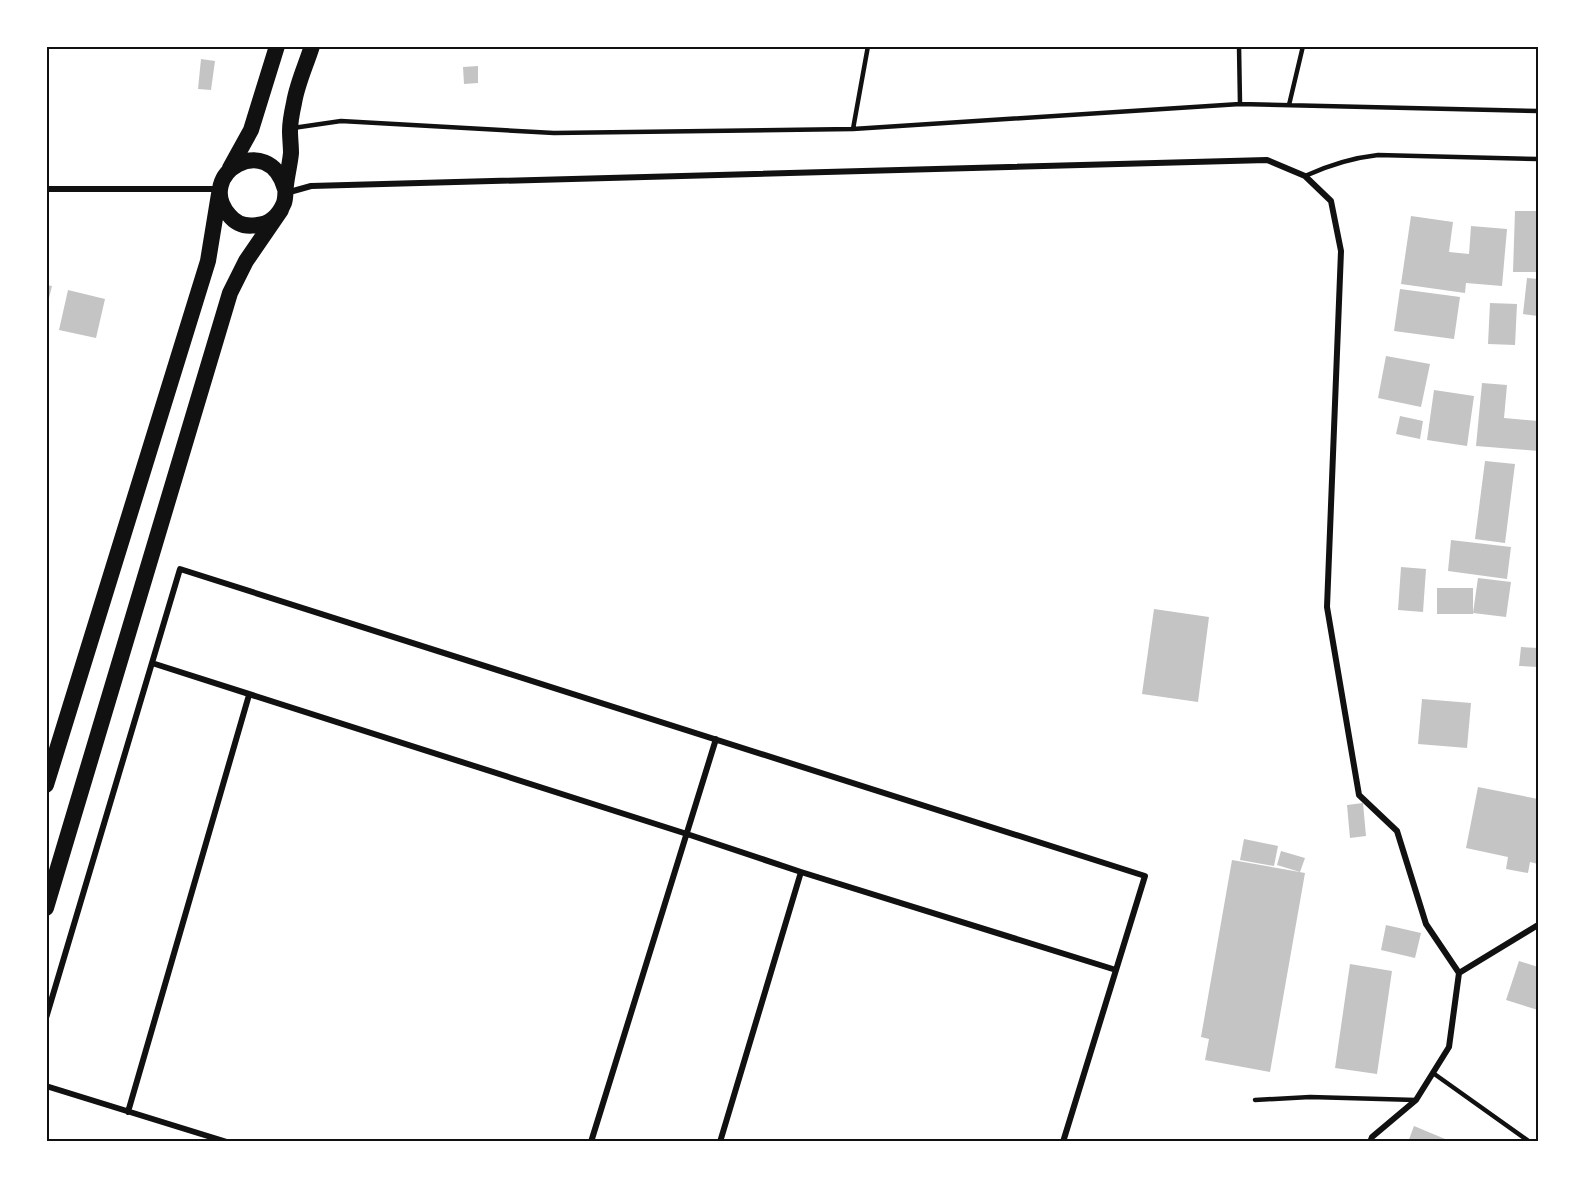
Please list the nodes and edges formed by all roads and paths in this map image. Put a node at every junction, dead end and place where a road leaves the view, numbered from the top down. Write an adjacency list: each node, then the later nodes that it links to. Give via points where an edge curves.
1 (277, 46): 12 (highway, via 251,130)
2 (312, 46): 9 (highway, via 294,100)
3 (868, 46): 10 (lane)
4 (1239, 46): 6 (lane)
5 (1303, 46): 7 (lane)
6 (1240, 104): 7 (lane); 10 (lane)
7 (1289, 105): 8 (lane)
8 (1539, 111)
9 (290, 128): 10 (lane, via 341,121 554,133); 15 (highway)
10 (853, 129)
11 (1539, 159): 13 (lane, via 1378,154 1344,160)
12 (227, 173): 15 (highway, via 245,161 266,162 282,178); 16 (highway)
13 (1305, 176): 15 (street, via 1267,160 311,186); 27 (street, via 1331,201 1341,251 1327,607 1359,795 1397,831 1425,924)
14 (46, 189): 16 (street)
15 (286, 191): 17 (highway)
16 (220, 192): 17 (highway, via 224,209 240,224 263,225); 21 (highway, via 208,261)
17 (280, 210): 24 (highway, via 230,292)
18 (152, 663): 19 (street); 20 (street, via 180,569); 28 (street)
19 (249, 695): 22 (street); 33 (street)
20 (716, 739): 22 (street); 26 (street, via 1145,876)
21 (46, 785)
22 (687, 834): 23 (street); 35 (street)
23 (801, 872): 26 (street); 36 (street)
24 (46, 908)
25 (1539, 925): 27 (street)
26 (1116, 970): 37 (street)
27 (1459, 973): 29 (street, via 1449,1047)
28 (46, 1018)
29 (1433, 1073): 32 (street); 39 (lane)
30 (46, 1086): 33 (street)
31 (1255, 1100): 32 (lane)
32 (1416, 1100): 38 (street)
33 (129, 1112): 34 (street)
34 (227, 1142)
35 (591, 1142)
36 (720, 1142)
37 (1063, 1142)
38 (1371, 1142)
39 (1530, 1142)

